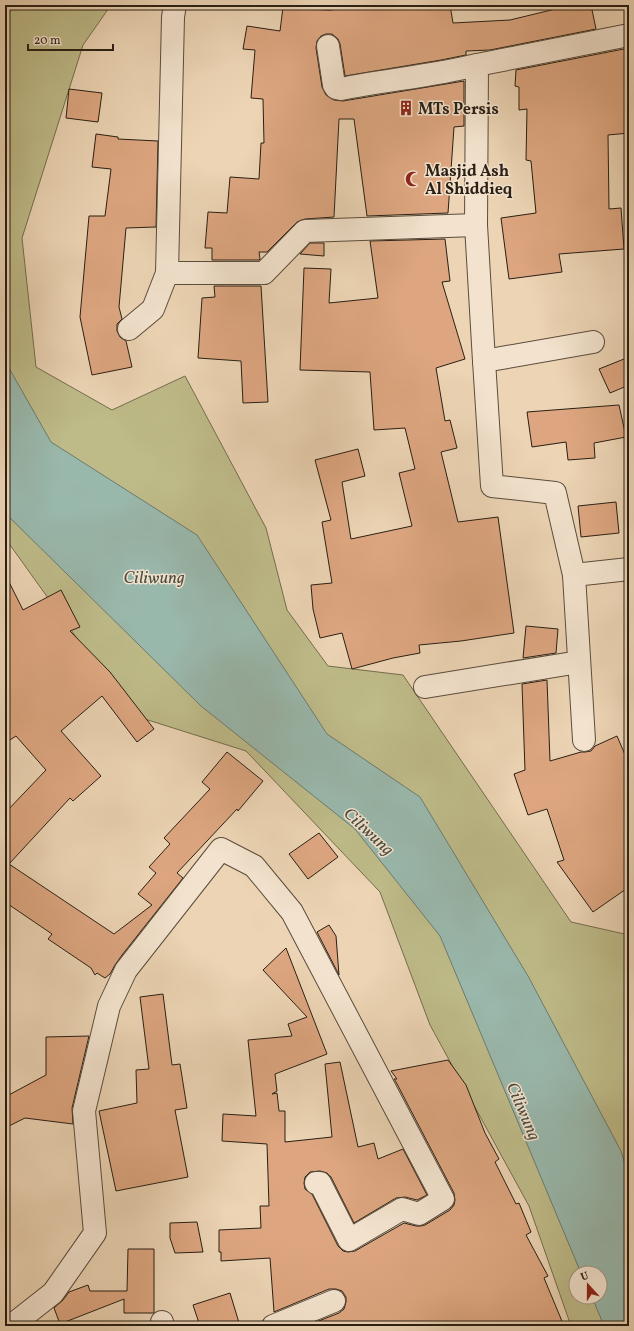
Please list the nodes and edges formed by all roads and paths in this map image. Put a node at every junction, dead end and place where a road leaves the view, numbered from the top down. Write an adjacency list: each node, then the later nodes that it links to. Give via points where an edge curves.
1 (175, 5): 6 (street)
2 (629, 35): 4 (street)
3 (328, 46): 4 (street, via 334,85 341,89)
4 (476, 65): 5 (street)
5 (476, 225): 6 (street, via 305,231 264,273); 9 (street)
6 (167, 274): 7 (street, via 153,309)
7 (129, 329)
8 (593, 342): 9 (street)
9 (484, 361): 11 (street, via 492,486 555,493)
10 (629, 569): 11 (street)
11 (574, 575): 12 (street)
12 (579, 662): 13 (street); 14 (street)
13 (425, 687)
14 (584, 740)
15 (316, 1182): 17 (street, via 320,1183 349,1240 402,1210 419,1214 443,1198 292,912 254,866 221,849 126,970 109,1006 84,1111 95,1233 53,1293)
16 (334, 1302): 18 (street)
17 (11, 1326)
18 (274, 1326)

